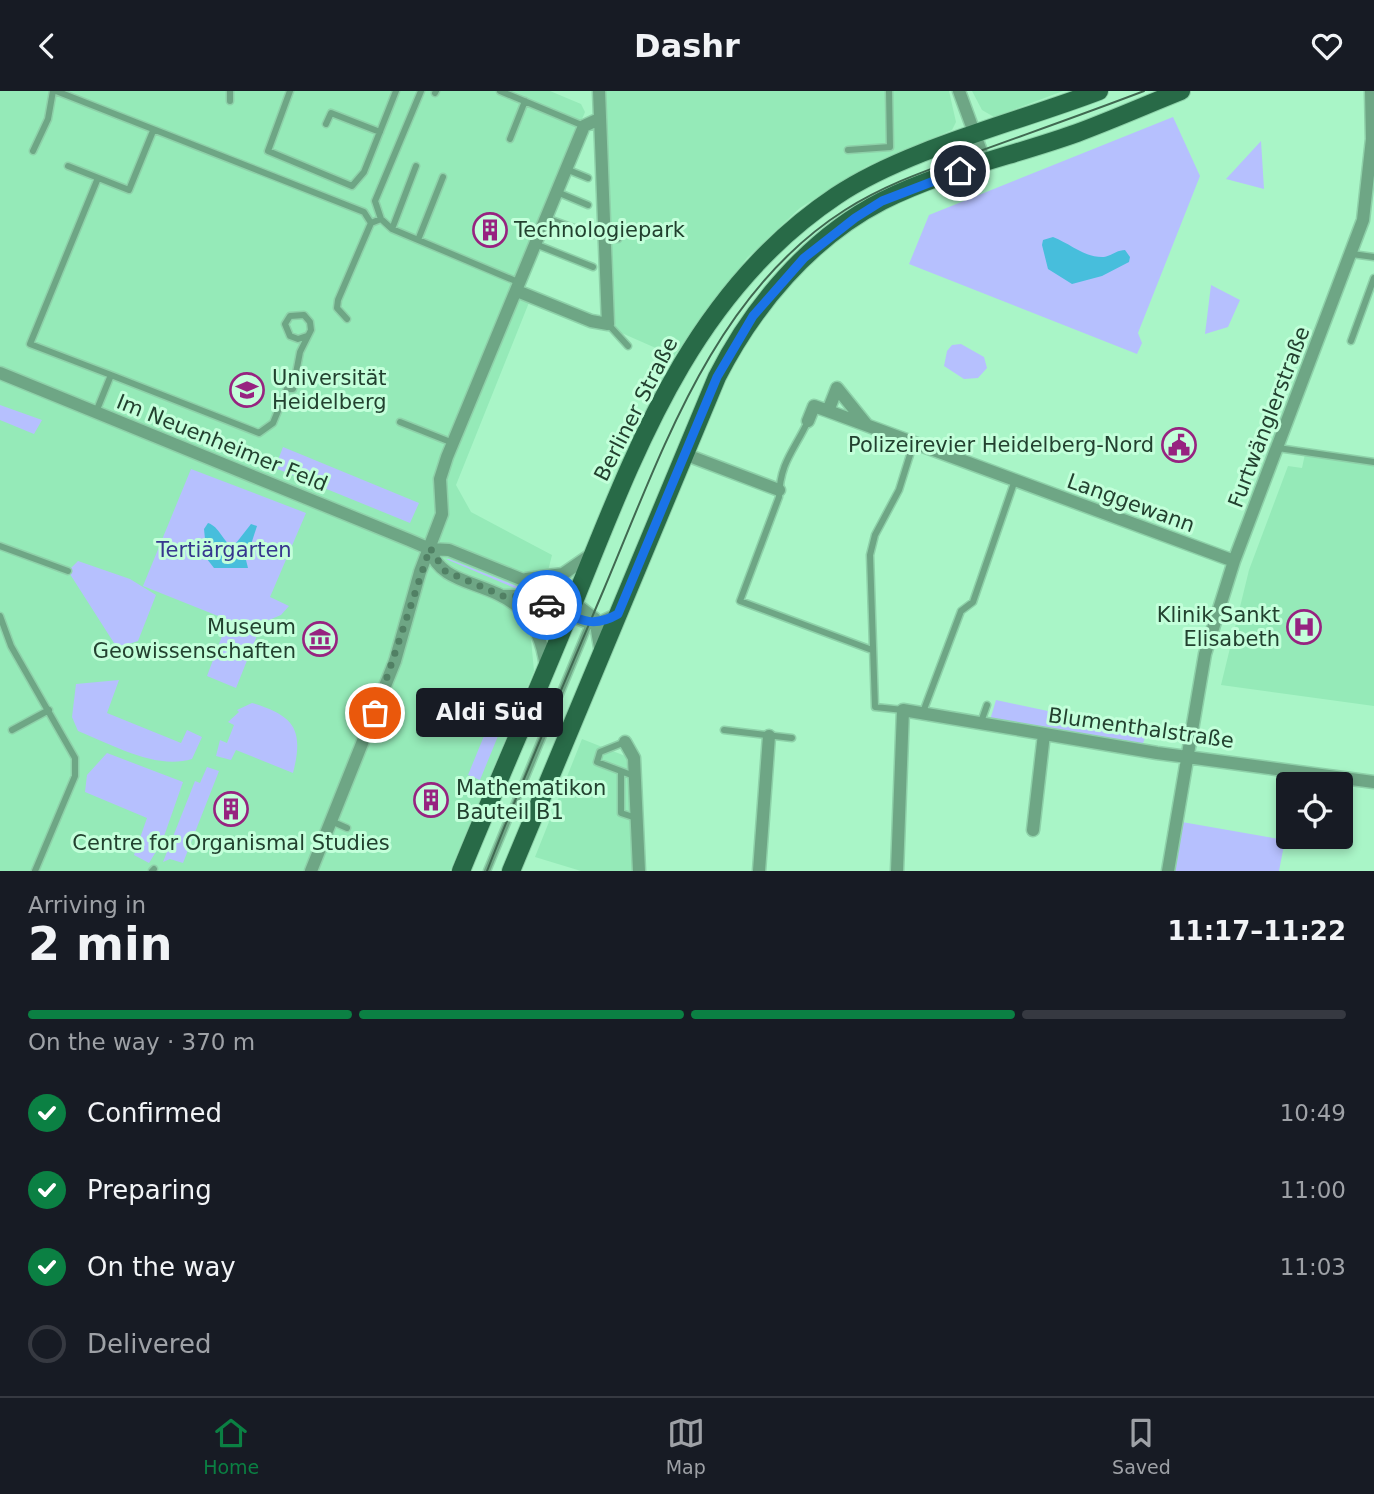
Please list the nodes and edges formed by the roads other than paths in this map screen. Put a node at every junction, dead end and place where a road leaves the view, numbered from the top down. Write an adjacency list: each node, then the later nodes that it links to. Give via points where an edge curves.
1 (54, 91): 18 (lane); 23 (lane)
2 (229, 91): 13 (lane)
3 (290, 91): 19 (lane, via 268,151 352,185 364,172)
4 (396, 91): 19 (lane)
5 (421, 91): 34 (lane, via 375,201)
6 (500, 91): 14 (lane)
7 (599, 91): 15 (street)
8 (889, 91): 22 (lane, via 890,146)
9 (959, 91): 20 (street)
10 (1099, 91): 20 (main road, Berliner Straße)
11 (1181, 91): 24 (main road, via 1077,133)
12 (1371, 91): 40 (street, Furtwänglerstraße, via 1366,202)
13 (230, 101)
14 (525, 101): 17 (lane); 21 (lane)
15 (599, 119): 17 (street); 37 (street)
16 (326, 124): 19 (lane, via 331,113)
17 (584, 126): 27 (street)
18 (153, 131): 29 (lane, via 129,190); 35 (lane, via 364,212)
19 (380, 132)
20 (975, 136): 24 (street); 66 (main road, Berliner Straße, via 876,173 838,194 754,263 703,329 665,393)
21 (510, 139)
22 (848, 150)
23 (33, 152)
24 (985, 163): 71 (main road, via 882,201 855,218 804,258 753,316 717,377)
25 (68, 166): 29 (lane)
26 (416, 166): 36 (lane)
27 (566, 169): 30 (lane); 31 (street)
28 (443, 177): 38 (lane)
29 (98, 178): 51 (lane, via 30,344)
30 (588, 178)
31 (555, 191): 32 (lane); 33 (street)
32 (588, 205)
33 (545, 217): 37 (lane); 39 (street)
34 (381, 219): 35 (lane); 36 (lane)
35 (371, 223): 45 (lane, via 338,300 337,308)
36 (391, 229): 38 (lane)
37 (606, 238): 46 (street)
38 (418, 240): 44 (lane)
39 (534, 244): 42 (lane); 44 (street)
40 (1352, 254): 41 (lane); 59 (street, Furtwänglerstraße)
41 (1374, 257)
42 (593, 267)
43 (1374, 278): 48 (lane)
44 (517, 286): 46 (street, via 591,321); 58 (street)
45 (347, 320)
46 (608, 324): 49 (lane)
47 (307, 336): 47 (lane, via 290,336 285,328 290,316 298,313 309,319); 51 (lane, via 293,389 287,389 274,423 259,433)
48 (1351, 341)
49 (628, 346)
50 (0, 373): 53 (street, Im Neuenheimer Feld)
51 (111, 375): 53 (lane)
52 (828, 411): 54 (street, via 814,405); 56 (street, Langgewann); 56 (street, via 837,388)
53 (96, 412): 65 (street, Im Neuenheimer Feld)
54 (808, 421): 63 (lane, via 785,459)
55 (400, 422): 58 (lane)
56 (866, 425): 57 (street, Langgewann)
57 (914, 442): 62 (street, Langgewann); 74 (lane, via 898,490 871,546)
58 (453, 443): 65 (street, via 440,479 442,514)
59 (1278, 448): 61 (lane); 67 (street, Furtwänglerstraße)
60 (692, 457): 63 (street)
61 (1374, 463)
62 (1015, 480): 67 (street, Langgewann); 80 (lane, via 972,602 961,611)
63 (779, 490): 74 (lane, via 740,601)
64 (0, 546): 68 (lane)
65 (430, 548): 69 (street, Im Neuenheimer Feld, via 449,549); 70 (street, Im Neuenheimer Feld, via 445,571); 91 (street, via 387,683)
66 (595, 552): 69 (street, Im Neuenheimer Feld, via 563,574); 72 (main road, Berliner Straße)
67 (1234, 561): 88 (street, Furtwänglerstraße, via 1205,654)
68 (68, 571)
69 (522, 579): 72 (street, Im Neuenheimer Feld)
70 (503, 596): 72 (street, Im Neuenheimer Feld, via 523,596); 76 (street, Im Neuenheimer Feld, via 522,608 536,626)
71 (618, 614): 72 (street); 75 (main road)
72 (583, 615): 75 (street); 76 (main road, Berliner Straße); 97 (lane)
73 (0, 616): 78 (lane, via 11,646)
74 (872, 650): 79 (lane, via 875,707)
75 (601, 653): 98 (main road)
76 (546, 667): 96 (main road, Berliner Straße)
77 (987, 705): 81 (lane)
78 (49, 710): 82 (lane); 94 (lane, via 75,758 75,776)
79 (903, 710): 80 (street, Blumenthalstraße); 101 (street)
80 (923, 712): 81 (street, Blumenthalstraße)
81 (980, 723): 84 (street, Blumenthalstraße)
82 (12, 730)
83 (724, 730): 85 (lane)
84 (1044, 734): 88 (street, Blumenthalstraße); 93 (street)
85 (769, 736): 86 (lane); 100 (street)
86 (792, 738)
87 (625, 742): 89 (street, via 634,758); 89 (lane, via 600,753 597,762)
88 (1188, 755): 90 (street, Blumenthalstraße); 102 (street, Furtwänglerstraße)
89 (628, 774): 99 (street)
90 (1374, 782)
91 (331, 821): 92 (lane); 95 (street)
92 (347, 828)
93 (1033, 830)
94 (35, 871)
95 (311, 871)
96 (460, 871)
97 (487, 871)
98 (511, 871)
99 (639, 871)
100 (759, 871)
101 (897, 871)
102 (1168, 871)

